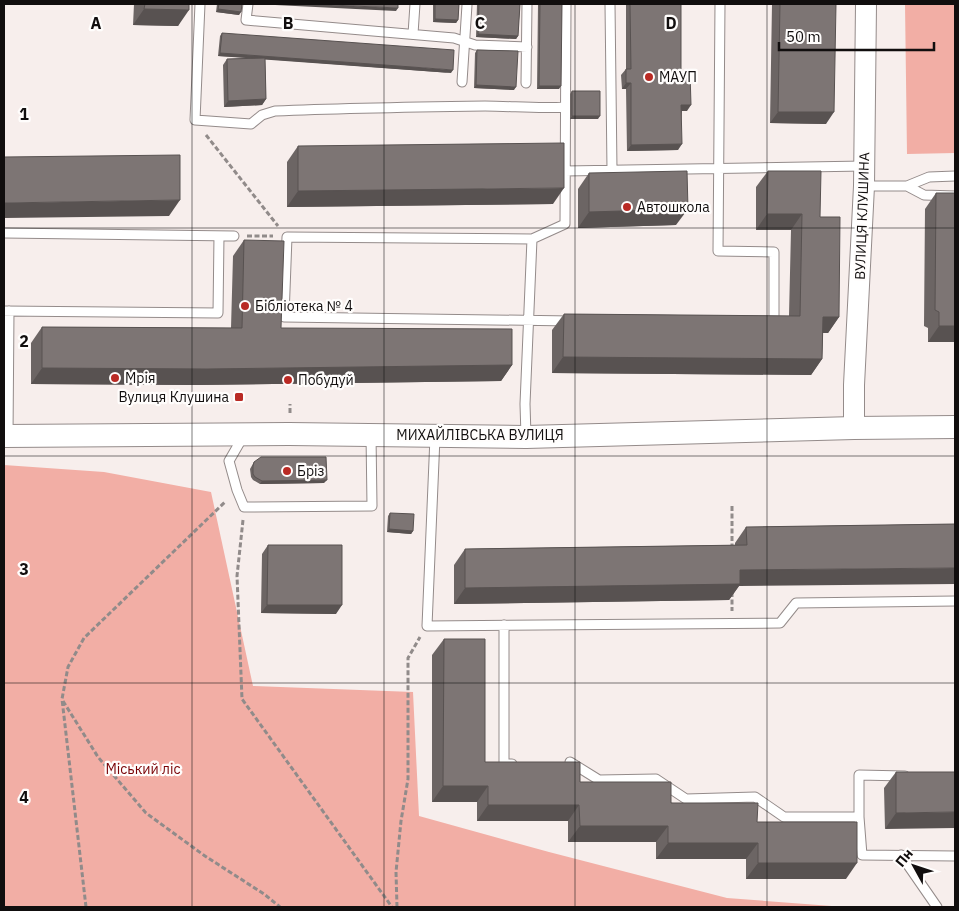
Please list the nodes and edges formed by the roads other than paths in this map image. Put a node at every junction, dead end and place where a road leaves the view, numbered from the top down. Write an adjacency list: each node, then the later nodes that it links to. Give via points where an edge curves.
1 (200, 4): 15 (lane, via 195,120 251,124 274,111 390,106)
2 (248, 4): 10 (lane, via 246,20)
3 (415, 4): 10 (lane)
4 (528, 4): 12 (lane)
5 (566, 4): 15 (lane)
6 (610, 4): 18 (lane)
7 (720, 4): 17 (lane)
8 (866, 4): 16 (street, ВУЛИЦЯ КЛУШИНА)
9 (467, 5): 11 (lane)
10 (413, 34): 11 (lane)
11 (465, 41): 12 (lane, via 476,45); 13 (lane)
12 (527, 47): 14 (lane)
13 (462, 82)
14 (526, 83)
15 (565, 107): 19 (lane)
16 (864, 166): 17 (lane); 21 (street, ВУЛИЦЯ КЛУШИНА)
17 (719, 168): 18 (lane); 31 (lane, via 718,252 774,252 774,323)
18 (612, 170): 19 (lane)
19 (565, 171): 27 (lane, via 565,224)
20 (955, 176): 22 (lane, via 929,177)
21 (864, 186): 22 (lane); 33 (street, ВУЛИЦЯ КЛУШИНА)
22 (906, 186): 23 (lane, via 924,195)
23 (955, 196)
24 (4, 233): 25 (lane)
25 (220, 236): 26 (lane); 28 (lane, via 218,313)
26 (234, 236)
27 (532, 239): 29 (lane); 29 (lane, via 286,236 284,317)
28 (6, 311): 37 (lane)
29 (530, 321): 30 (lane); 38 (lane)
30 (578, 321)
31 (764, 322)
32 (955, 427): 33 (main road, МИХАЙЛІВСЬКА ВУЛИЦЯ)
33 (854, 428): 38 (main road, МИХАЙЛІВСЬКА ВУЛИЦЯ)
34 (244, 435): 35 (main road, МИХАЙЛІВСЬКА ВУЛИЦЯ); 35 (lane, via 229,461 244,507 372,506); 37 (main road, МИХАЙЛІВСЬКА ВУЛИЦЯ)
35 (371, 435): 36 (main road, МИХАЙЛІВСЬКА ВУЛИЦЯ)
36 (435, 435): 38 (main road, МИХАЙЛІВСЬКА ВУЛИЦЯ); 40 (lane, via 427,626)
37 (6, 436)
38 (526, 437)
39 (955, 601): 40 (lane, via 796,603 780,623)
40 (504, 625): 42 (lane, via 504,764)
41 (560, 762): 44 (lane, via 570,762 599,780 656,779 686,799 755,798 784,818)
42 (523, 764)
43 (917, 776): 44 (lane, via 859,775)
44 (858, 817): 45 (lane, via 862,855)
45 (901, 855): 46 (lane); 47 (lane)
46 (955, 856)
47 (937, 907)

